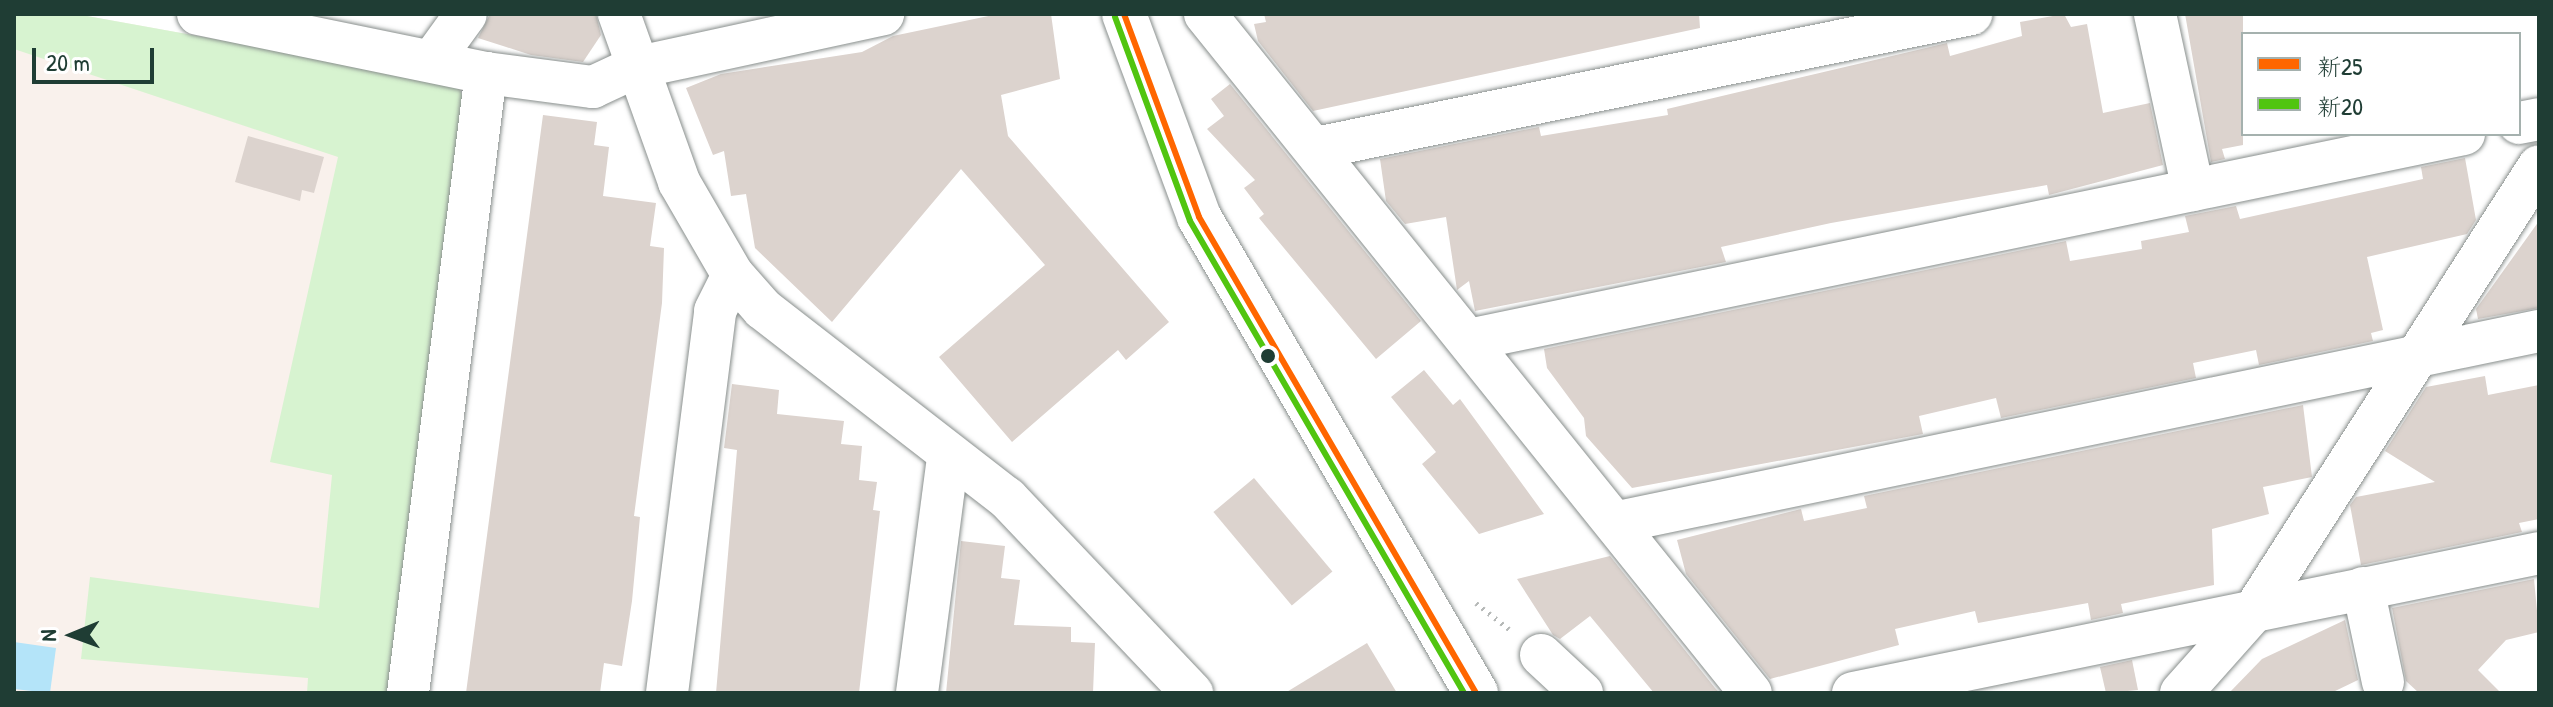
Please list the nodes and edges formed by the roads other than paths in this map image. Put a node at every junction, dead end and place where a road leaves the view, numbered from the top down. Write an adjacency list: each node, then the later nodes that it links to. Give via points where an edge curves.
1 (466, 14): 9 (street)
2 (619, 14): 10 (street)
3 (883, 14): 10 (street)
4 (1124, 14): 32 (main road, via 1199,217)
5 (1971, 14): 13 (street)
6 (2155, 14): 15 (street)
7 (214, 15): 9 (street)
8 (1212, 24): 13 (street)
9 (434, 58): 11 (street)
10 (634, 68): 11 (street, via 593,87); 16 (street, via 679,182)
11 (486, 73): 28 (street)
12 (2454, 136): 15 (street)
13 (1316, 148): 18 (street)
14 (2539, 166): 19 (street)
15 (2193, 190): 18 (street)
16 (733, 275): 20 (street, via 763,309 864,369); 29 (street, via 715,311)
17 (2539, 331): 19 (street)
18 (1473, 339): 21 (street)
19 (2414, 357): 21 (street); 24 (street)
20 (948, 456): 26 (street, via 1007,498); 30 (street)
21 (1618, 522): 34 (street)
22 (2539, 553): 23 (street)
23 (2363, 588): 24 (street); 27 (street)
24 (2254, 611): 35 (street); 36 (street)
25 (1541, 655): 33 (street)
26 (1161, 677): 31 (street)
27 (2383, 682)
28 (408, 693)
29 (667, 693)
30 (917, 693)
31 (1192, 693)
32 (1476, 693)
33 (1582, 693)
34 (1751, 693)
35 (1853, 693)
36 (2181, 693)

